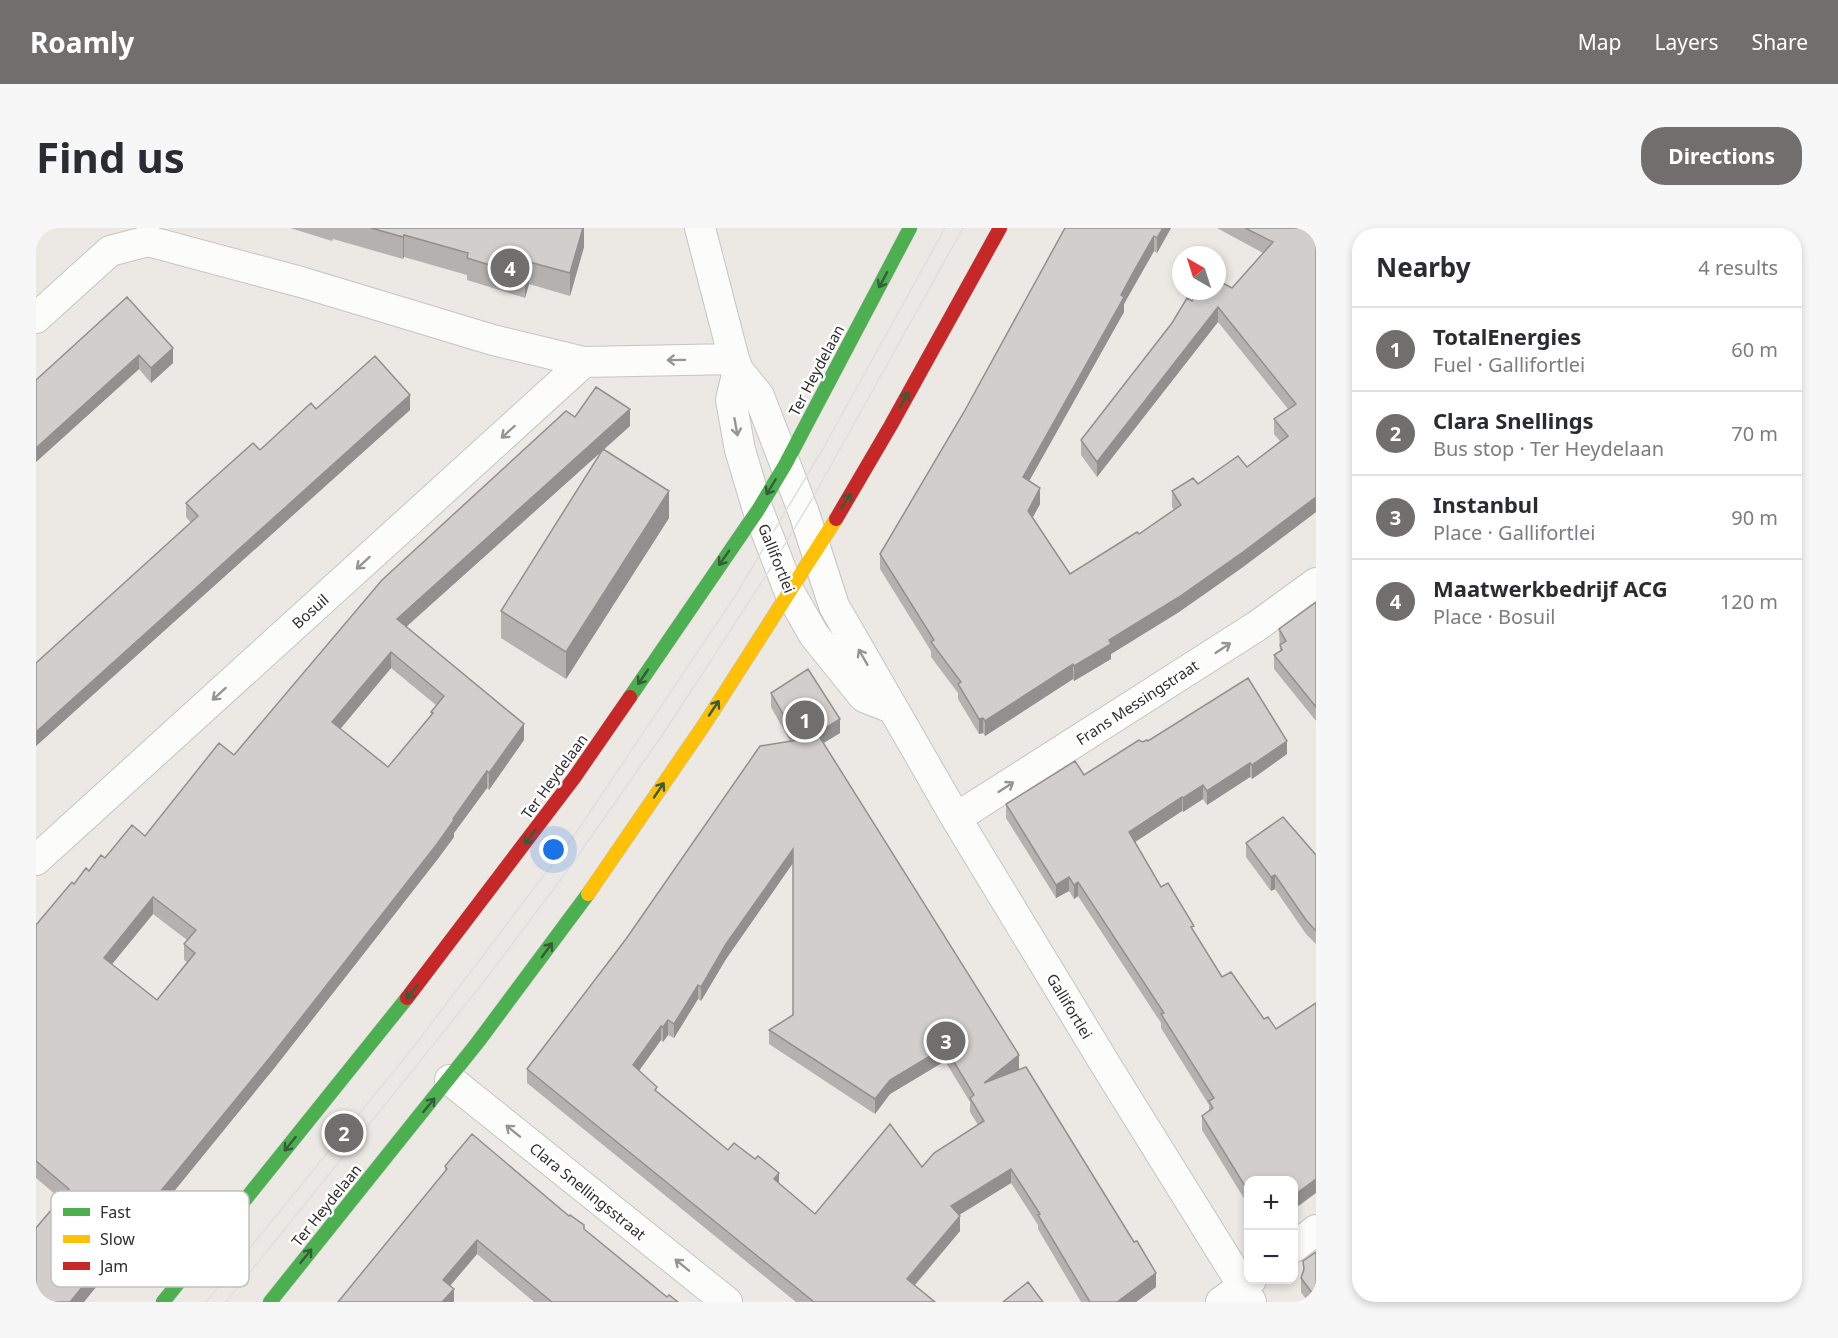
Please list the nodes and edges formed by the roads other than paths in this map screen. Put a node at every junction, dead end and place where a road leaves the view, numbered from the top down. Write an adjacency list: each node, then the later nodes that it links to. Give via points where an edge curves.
1 (700, 228): 6 (street, Gallifortlei)
2 (910, 228): 7 (street, Ter Heydelaan, one-way to 7)
3 (1000, 228): 9 (street, Ter Heydelaan, one-way to 3, via 870,460)
4 (36, 318): 5 (street, via 111,251 148,241 493,340)
5 (584, 362): 6 (street, one-way to 5); 14 (street, Bosuil, one-way to 14)
6 (736, 364): 7 (street, Gallifortlei, via 759,396); 8 (street, Gallifortlei, one-way to 8, via 731,400 740,450)
7 (784, 465): 8 (street, Ter Heydelaan, one-way to 8); 9 (street, Gallifortlei, via 804,513)
8 (758, 510): 11 (street, Gallifortlei); 16 (street, Ter Heydelaan, one-way to 16, via 567,788 428,972)
9 (814, 551): 11 (street, Ter Heydelaan); 12 (street, Gallifortlei, one-way to 9, via 834,606)
10 (1316, 583): 13 (street, Frans Messingstraat, one-way to 10, via 1257,626)
11 (790, 593): 12 (street, Gallifortlei, via 814,635 864,697); 15 (street, Ter Heydelaan, one-way to 11, via 581,904)
12 (892, 708): 13 (street, Gallifortlei)
13 (956, 818): 20 (street, Gallifortlei)
14 (36, 860)
15 (450, 1080): 22 (street, Ter Heydelaan, one-way to 15); 23 (street, Clara Snellingsstraat, one-way to 15)
16 (249, 1195)
17 (1316, 1230): 18 (street)
18 (1298, 1243)
19 (175, 1287): 21 (street, Ter Heydelaan, one-way to 21)
20 (1242, 1292)
21 (163, 1302)
22 (270, 1302)
23 (727, 1302)

